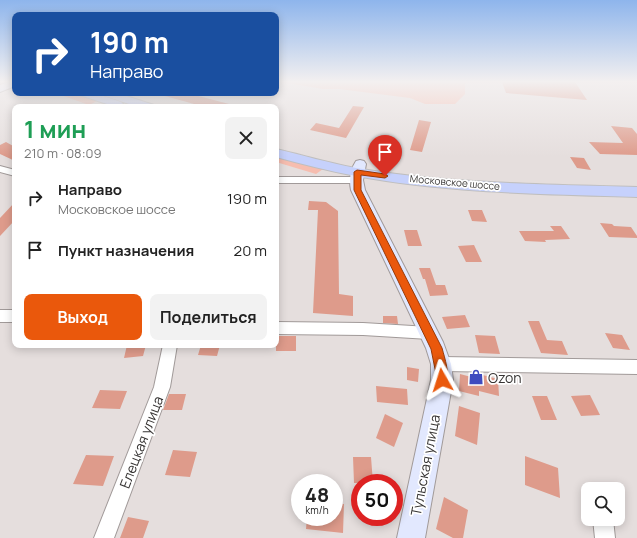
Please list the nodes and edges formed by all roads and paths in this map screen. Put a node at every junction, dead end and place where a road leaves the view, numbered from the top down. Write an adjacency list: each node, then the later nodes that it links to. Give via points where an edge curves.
1 (279, 146): 5 (main road, Московское шоссе)
2 (279, 154): 5 (main road, Московское шоссе)
3 (0, 169): 4 (street)
4 (12, 172)
5 (358, 172): 6 (street); 7 (main road, Московское шоссе); 8 (main road, Московское шоссе, via 461,184); 12 (main road, Тульская улица, via 360,195)
6 (279, 180)
7 (637, 184)
8 (637, 192)
9 (0, 316): 10 (street)
10 (12, 316)
11 (279, 328): 12 (street)
12 (429, 333): 14 (main road, Тульская улица)
13 (169, 348): 17 (street, Елецкая улица, via 162,387)
14 (440, 364): 15 (street); 18 (main road, Тульская улица, via 442,380)
15 (637, 367)
16 (604, 526): 19 (street)
17 (104, 538)
18 (411, 538)
19 (605, 538)

